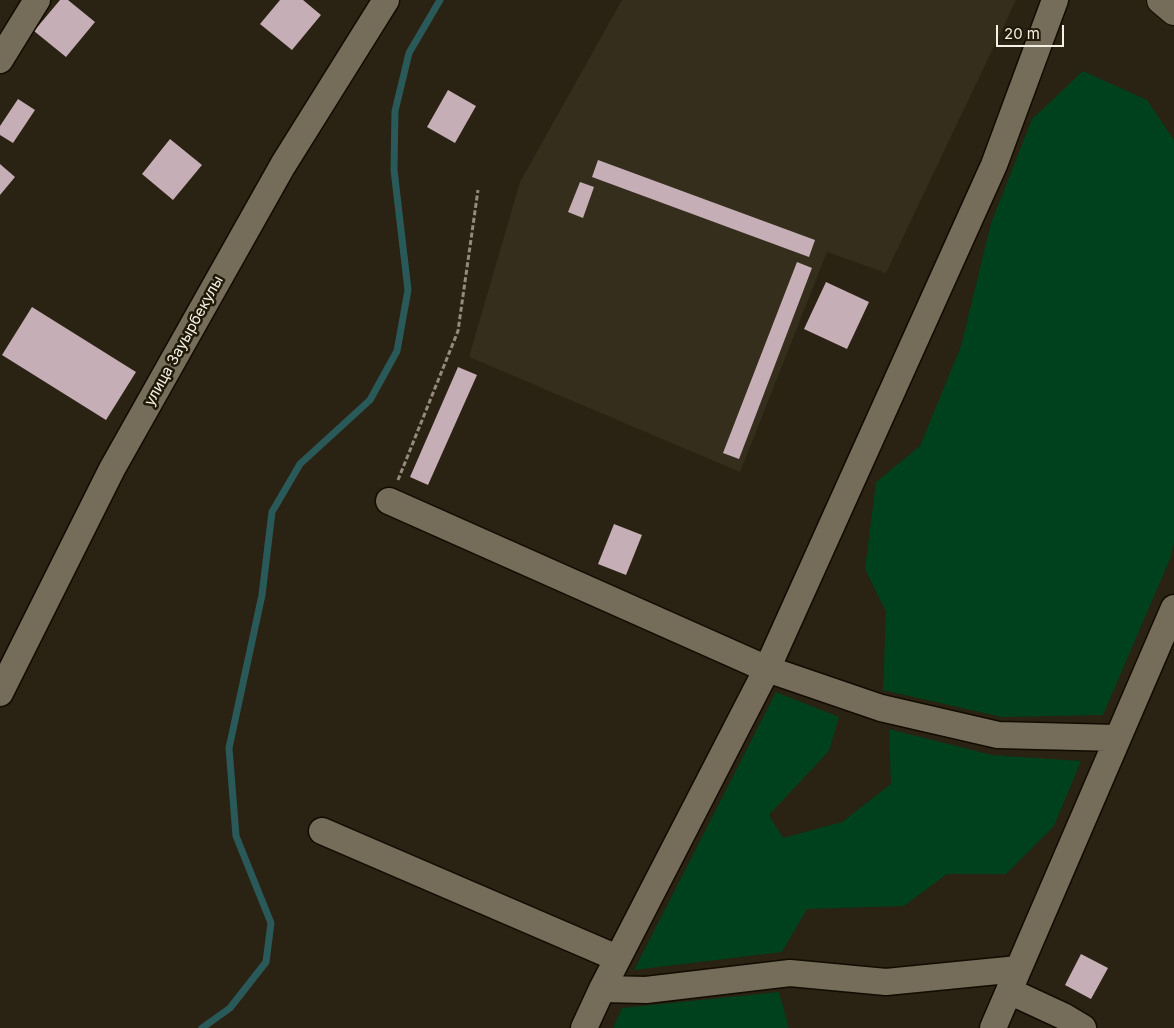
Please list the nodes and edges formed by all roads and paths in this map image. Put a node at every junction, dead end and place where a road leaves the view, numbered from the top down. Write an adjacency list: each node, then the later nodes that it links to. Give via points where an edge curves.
1 (37, 0): 6 (street)
2 (386, 0): 11 (street, улица Зауырбекулы, via 283,165 112,469)
3 (1055, 0): 10 (street, via 994,165)
4 (1161, 0): 5 (street)
5 (1174, 11)
6 (0, 60)
7 (478, 190): 8 (path, via 458,331)
8 (390, 501): 10 (street)
9 (1174, 608): 12 (street)
10 (767, 669): 12 (street, via 881,708 998,735); 14 (street)
11 (0, 693)
12 (1117, 738): 15 (street)
13 (322, 831): 14 (street)
14 (618, 958): 16 (street)
15 (1013, 980): 16 (street, via 886,982 790,973 646,990); 18 (street); 19 (street)
16 (602, 989): 17 (street)
17 (584, 1028)
18 (993, 1028)
19 (1083, 1028)

